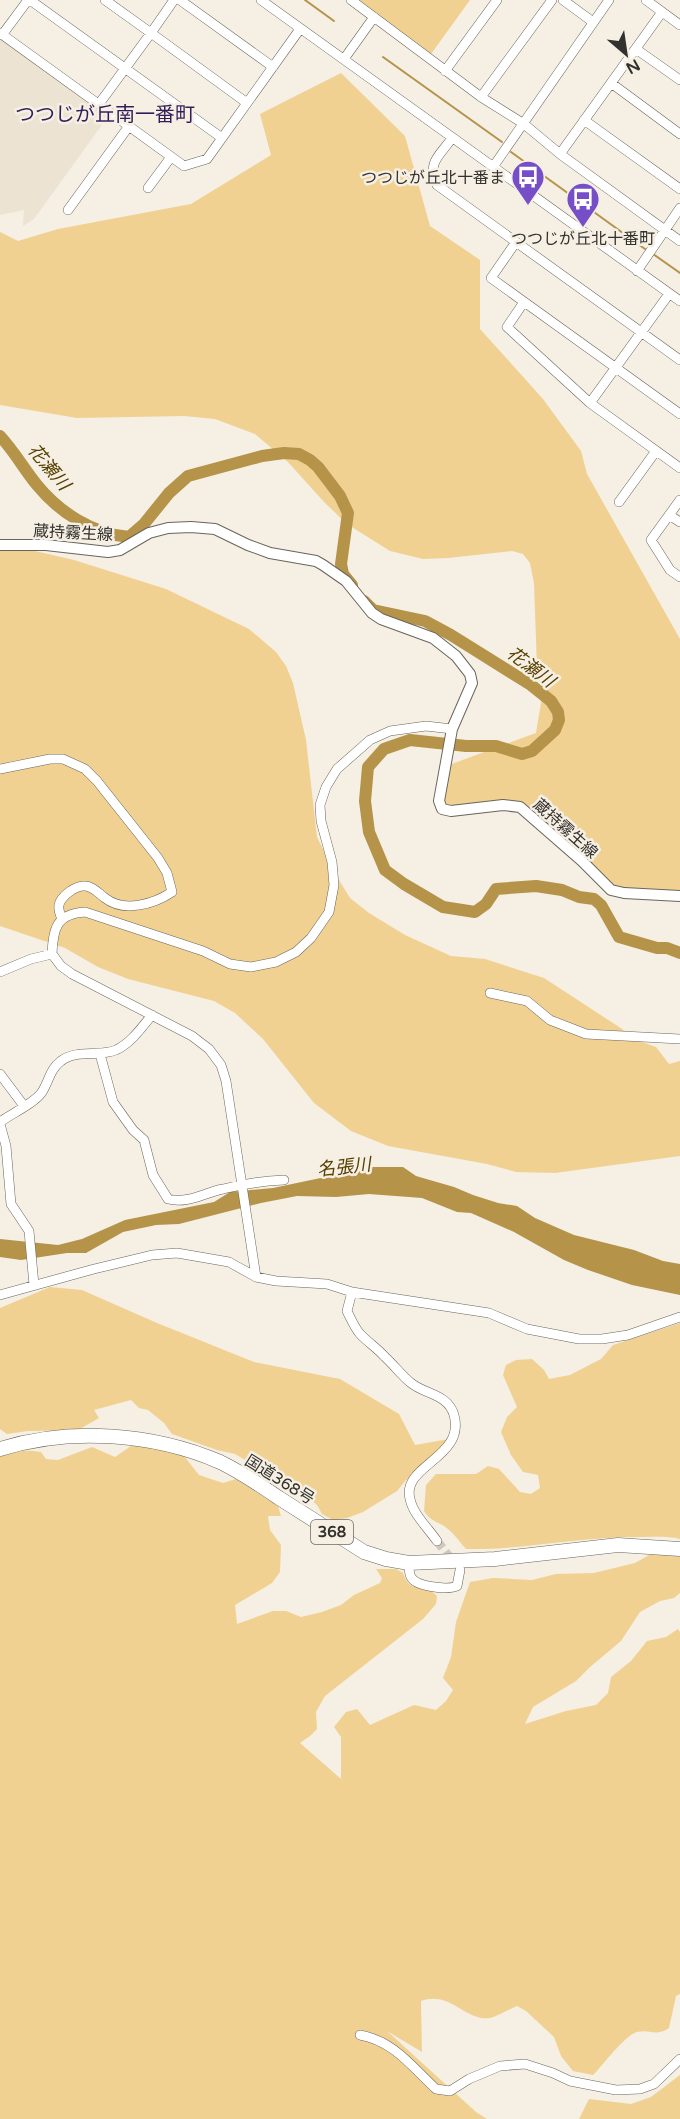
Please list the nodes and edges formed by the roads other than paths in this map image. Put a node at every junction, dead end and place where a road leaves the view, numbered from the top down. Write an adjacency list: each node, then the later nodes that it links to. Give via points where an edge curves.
1 (29, 0): 18 (street); 22 (street)
2 (105, 0): 17 (street)
3 (174, 0): 17 (street)
4 (180, 0): 21 (street)
5 (261, 0): 16 (street)
6 (351, 0): 13 (street)
7 (497, 0): 23 (street)
8 (552, 0): 26 (street)
9 (564, 0): 14 (street)
10 (609, 0): 14 (street)
11 (646, 0): 12 (street)
12 (662, 12): 15 (street); 19 (street)
13 (374, 17): 20 (street); 23 (street)
14 (592, 22): 30 (street)
15 (680, 25)
16 (300, 29): 20 (street); 21 (street)
17 (151, 33): 22 (street); 27 (street)
18 (1, 34): 28 (street)
19 (636, 49): 24 (street); 25 (street)
20 (344, 59): 34 (street)
21 (273, 67): 27 (street)
22 (125, 69): 28 (street); 33 (street)
23 (445, 71): 26 (street)
24 (680, 80)
25 (611, 83): 29 (street); 32 (street)
26 (481, 97): 30 (street)
27 (247, 102): 33 (street)
28 (99, 104): 31 (street)
29 (584, 120): 35 (street); 39 (street)
30 (524, 124): 35 (street); 37 (street)
31 (129, 126): 36 (street); 41 (street)
32 (680, 134)
33 (222, 138): 36 (street, via 207,159 184,165)
34 (452, 138): 37 (street); 43 (street, via 433,165 437,185)
35 (560, 154): 42 (street)
36 (171, 157): 38 (street)
37 (493, 166): 45 (street)
38 (148, 188)
39 (680, 189)
40 (680, 208): 42 (street)
41 (68, 210)
42 (664, 230): 44 (street); 45 (street)
43 (516, 242): 47 (street, via 491,278); 49 (street)
44 (680, 242)
45 (637, 271): 46 (street)
46 (669, 294): 48 (street); 49 (street)
47 (524, 302): 51 (street); 52 (street, via 507,327)
48 (680, 302)
49 (641, 332): 50 (street); 51 (street)
50 (680, 360)
51 (616, 368): 52 (street); 53 (street)
52 (590, 403): 54 (street)
53 (680, 414)
54 (656, 451): 55 (street); 57 (street)
55 (680, 468)
56 (680, 500): 58 (street)
57 (619, 502)
58 (669, 515): 59 (street); 61 (street, via 651,540 670,570)
59 (680, 522)
60 (0, 545): 62 (main road, 蔵持霧生線, via 108,552 120,550 149,533 191,527 215,529 270,553 315,561 346,581 381,620 433,638 464,664 472,683)
61 (680, 577)
62 (451, 733): 64 (main road, 蔵持霧生線, via 439,801 442,809 520,807 611,890); 65 (street, via 426,726 390,730 370,740 337,769 320,806 334,885 329,912 311,938 296,952 276,962 251,967 230,964 96,914 74,913)
63 (0, 770): 65 (street, via 50,759 63,759 85,769 146,841 167,873 172,892 160,901 135,906 106,900 85,886 61,901)
64 (680, 896)
65 (62, 919): 66 (street, via 53,931)
66 (52, 954): 67 (street); 69 (street, via 72,974)
67 (0, 972)
68 (490, 993): 70 (street, via 527,1001 550,1020 586,1034)
69 (153, 1015): 71 (street, via 129,1041); 76 (street, via 192,1036 221,1065)
70 (680, 1040)
71 (100, 1054): 73 (street, via 63,1059 52,1070 42,1093); 76 (street, via 113,1102 144,1140 153,1175 168,1199 181,1202)
72 (0, 1074): 73 (street)
73 (24, 1106): 74 (street)
74 (0, 1123): 78 (street, via 6,1146)
75 (284, 1180): 76 (street)
76 (242, 1185): 79 (street)
77 (0, 1204): 78 (street)
78 (10, 1204): 80 (street, via 29,1231)
79 (256, 1277): 80 (street, via 229,1262 177,1253 152,1255); 81 (street, via 327,1284)
80 (34, 1285): 82 (street)
81 (352, 1292): 83 (street, via 489,1313 527,1329 579,1339 628,1335); 85 (street, via 347,1311 360,1334 412,1384 446,1401 453,1412 456,1424 451,1443 410,1485 413,1507)
82 (0, 1295)
83 (680, 1317)
84 (0, 1449): 87 (highway, 国道368号 / 368, via 78,1434 151,1441 187,1449 245,1476 364,1552)
85 (437, 1541)
86 (680, 1549): 87 (highway, 国道368号 / 368, via 618,1545 495,1559)
87 (409, 1563): 88 (street, via 415,1582 440,1588 457,1586)
88 (460, 1570)
89 (360, 2035): 90 (street, via 383,2042 402,2054 436,2090 450,2091 500,2066 525,2064 570,2081 616,2090 640,2089 654,2084)
90 (680, 2059)

